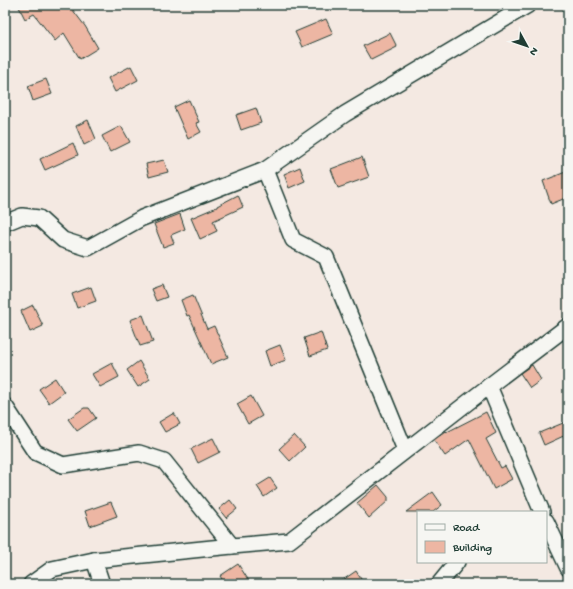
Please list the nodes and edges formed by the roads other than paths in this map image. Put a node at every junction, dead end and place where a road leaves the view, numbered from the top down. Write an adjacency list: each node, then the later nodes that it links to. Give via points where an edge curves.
1 (528, 5): 2 (street, via 346,114)
2 (265, 170): 3 (street, via 142,218 88,248 63,240 39,218 22,216); 7 (street, via 293,240 326,257)
3 (5, 223)
4 (568, 326): 5 (street)
5 (489, 386): 7 (street); 8 (street)
6 (5, 406): 10 (street, via 35,452 63,465 139,453 164,461)
7 (405, 450): 10 (street, via 288,541)
8 (537, 510)
9 (547, 523): 13 (street)
10 (232, 546): 11 (street)
11 (94, 560): 14 (street, via 52,569); 15 (street)
12 (456, 563): 16 (street)
13 (568, 568)
14 (31, 584)
15 (102, 584)
16 (439, 584)

